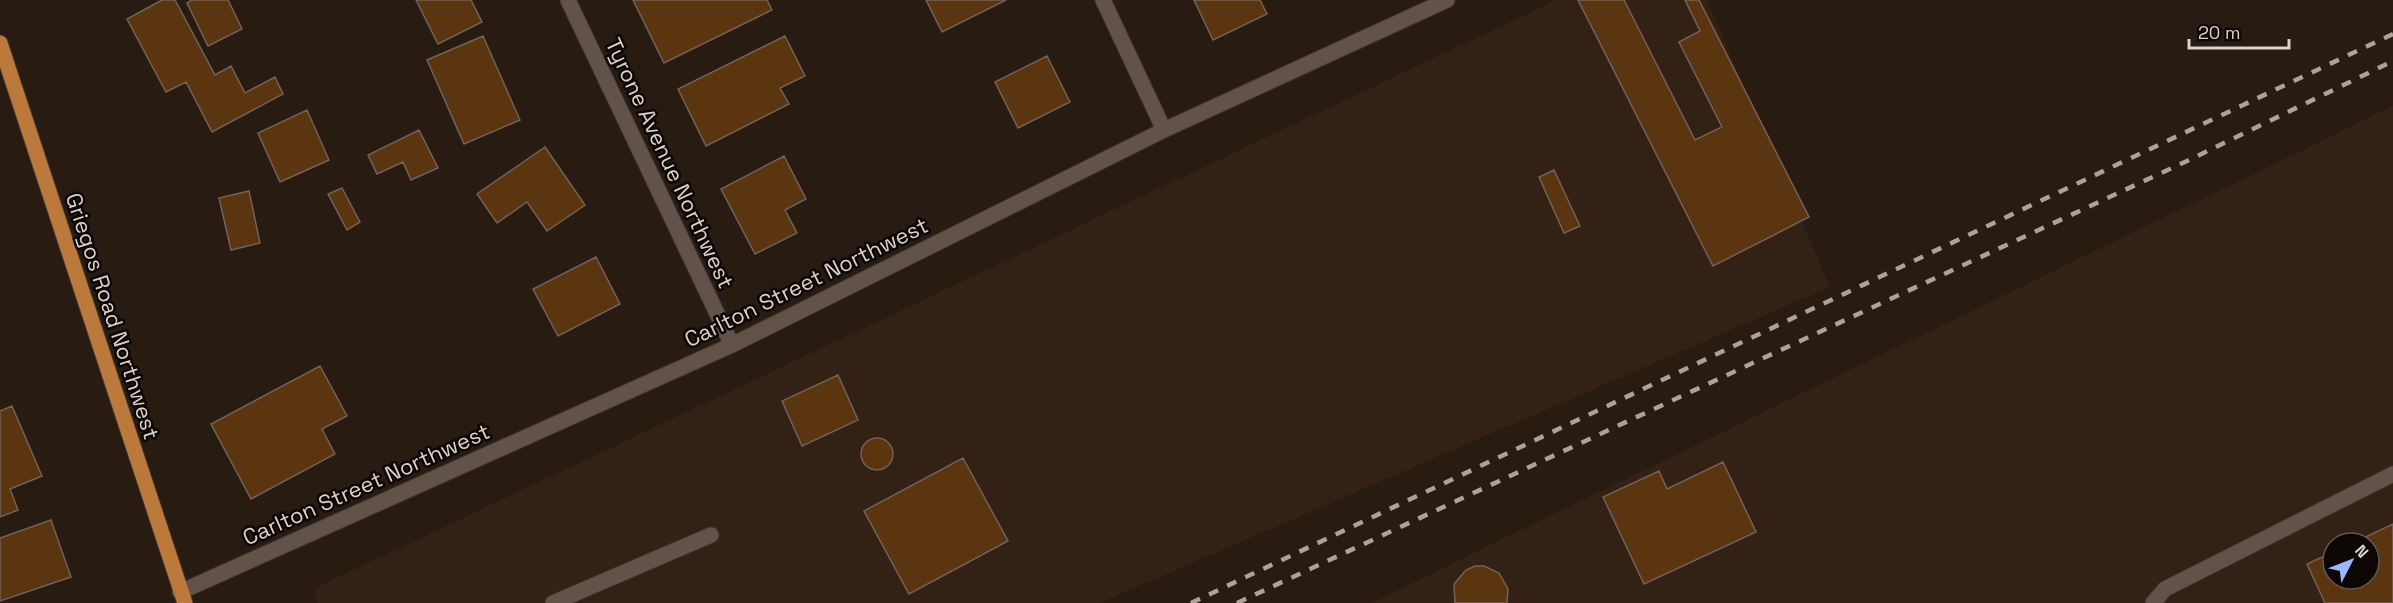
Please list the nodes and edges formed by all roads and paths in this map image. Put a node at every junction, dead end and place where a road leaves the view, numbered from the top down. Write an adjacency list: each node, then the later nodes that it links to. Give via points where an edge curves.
1 (568, 0): 6 (street, Tyrone Avenue Northwest)
2 (1103, 0): 5 (street)
3 (1446, 0): 5 (street, Carlton Street Northwest)
4 (0, 43): 9 (main road, Griegos Road Northwest)
5 (1164, 130): 6 (street, Carlton Street Northwest)
6 (732, 345): 9 (street, Carlton Street Northwest)
7 (2393, 474): 11 (street, via 2165,589)
8 (711, 535): 10 (street)
9 (183, 598)
10 (553, 603)
11 (2153, 603)

